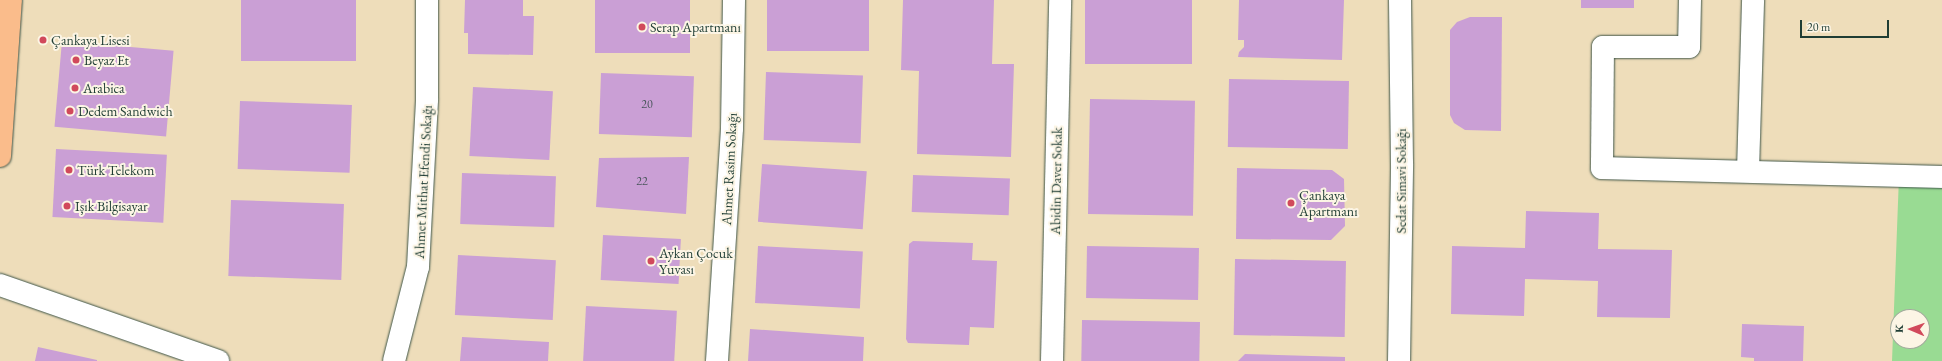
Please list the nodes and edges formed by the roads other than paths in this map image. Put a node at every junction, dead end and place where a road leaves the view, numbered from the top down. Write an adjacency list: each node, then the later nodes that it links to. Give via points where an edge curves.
1 (11, 0): 8 (main road)
2 (427, 0): 13 (street, Ahmet Mithat Efendi Sokağı, via 427,99 418,267)
3 (734, 0): 14 (street, Ahmet Rasim Sokağı, via 732,128)
4 (1060, 0): 15 (street, Abidin Daver Sokak)
5 (1400, 0): 16 (street, Sedat Simavi Sokağı, via 1402,164)
6 (1690, 0): 9 (street, via 1689,47 1603,47 1602,168)
7 (1753, 0): 9 (street)
8 (0, 156)
9 (1748, 171): 10 (street)
10 (1942, 177)
11 (0, 285): 12 (street)
12 (218, 361)
13 (394, 361)
14 (717, 361)
15 (1052, 361)
16 (1399, 361)

